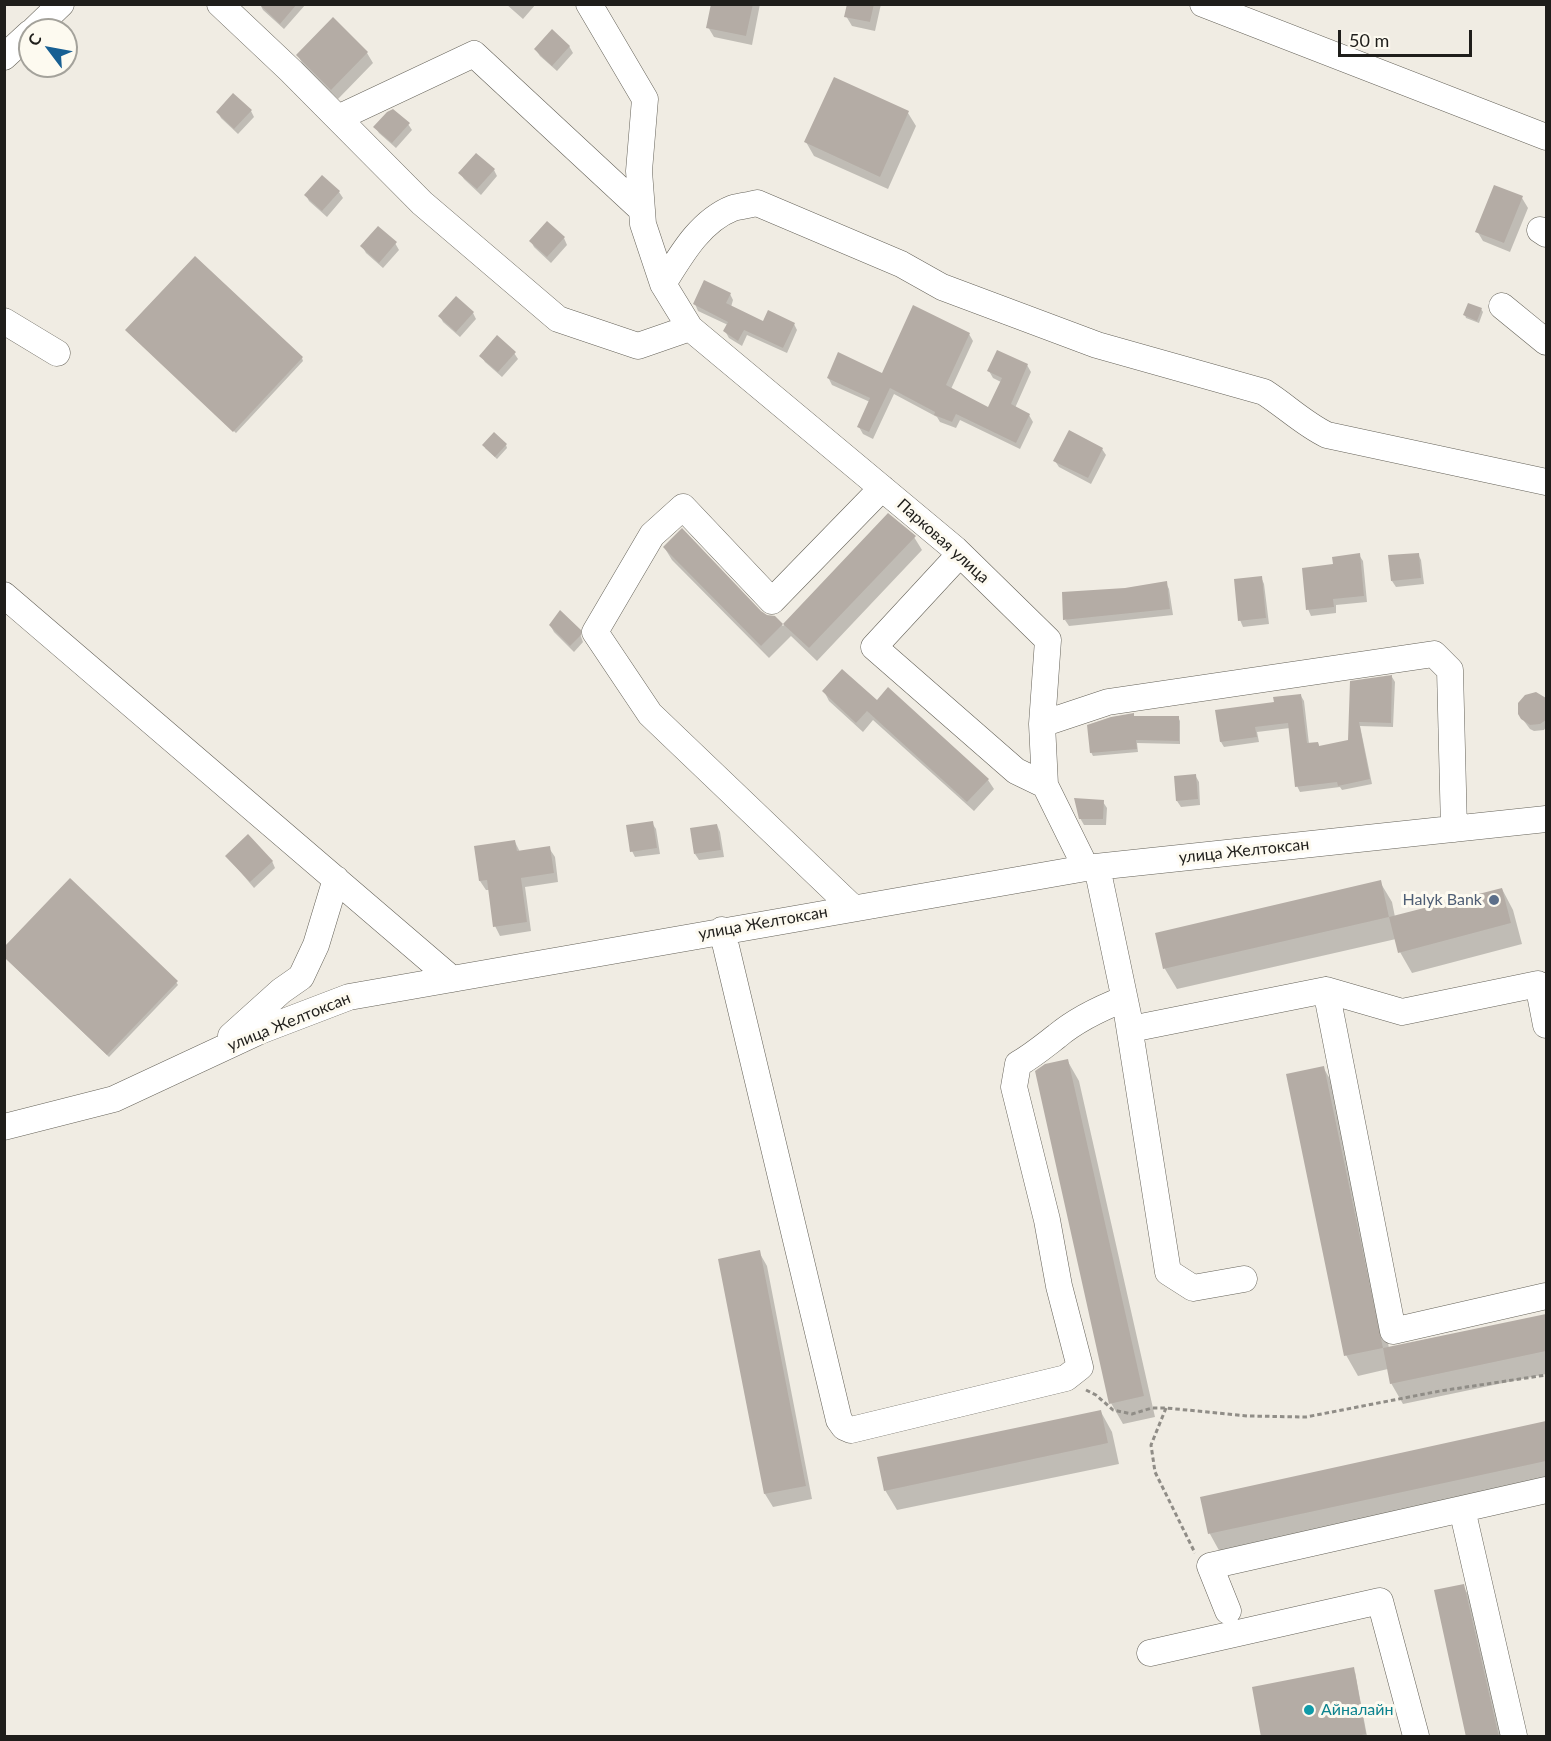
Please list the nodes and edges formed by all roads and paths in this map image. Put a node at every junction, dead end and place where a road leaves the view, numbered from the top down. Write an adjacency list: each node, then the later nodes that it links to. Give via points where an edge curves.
1 (61, 4): 5 (street)
2 (220, 4): 8 (street)
3 (589, 4): 10 (street, Парковая улица, via 645,99 639,171)
4 (1203, 4): 9 (street)
5 (46, 18)
6 (18, 44): 7 (street)
7 (4, 57)
8 (338, 118): 10 (street, via 474,54); 14 (street, via 422,203 558,319 638,346)
9 (1546, 136)
10 (642, 210): 11 (street, Парковая улица)
11 (663, 284): 14 (street, Парковая улица); 17 (street, via 686,246 709,223 733,208 757,203 901,264 942,287 1097,345 1264,392 1327,435)
12 (1502, 306): 15 (street)
13 (4, 321): 16 (street)
14 (690, 328): 18 (street, Парковая улица)
15 (1546, 342)
16 (57, 353)
17 (1546, 482)
18 (882, 488): 19 (street, Парковая улица); 27 (street, via 772,600 683,507 652,536 595,632 650,714)
19 (960, 554): 21 (street, Парковая улица, via 1048,640); 22 (street, via 874,647 1016,771)
20 (4, 595): 26 (street)
21 (1042, 724): 22 (street, Парковая улица); 24 (street, via 1108,702 1434,654 1450,670)
22 (1045, 785): 25 (street, Парковая улица)
23 (1546, 819): 24 (street, улица Желтоксан)
24 (1454, 829): 25 (street, улица Желтоксан)
25 (1091, 868): 27 (street, улица Желтоксан); 31 (street, Парковая улица)
26 (336, 879): 29 (street); 33 (street, via 316,945 301,977)
27 (853, 908): 28 (street, улица Желтоксан)
28 (722, 930): 29 (street, улица Желтоксан); 38 (street, via 839,1420 844,1427 857,1429)
29 (452, 979): 33 (street, улица Желтоксан, via 349,997)
30 (1326, 990): 31 (street, via 1131,1029); 32 (street, via 1402,1012 1538,984); 36 (street, via 1393,1331)
31 (1126, 1006): 35 (street, Парковая улица, via 1168,1272 1193,1288); 38 (street, via 1107,1005 1058,1035 1018,1064 1014,1087 1080,1367)
32 (1546, 1024)
33 (210, 1054): 34 (street, улица Желтоксан, via 114,1099)
34 (4, 1127)
35 (1244, 1279)
36 (1546, 1296)
37 (1546, 1375): 39 (path, via 1306,1417)
38 (1066, 1378): 39 (path, via 1113,1410 1132,1414)
39 (1166, 1408): 42 (path, via 1151,1445 1155,1472 1196,1554)
40 (1546, 1490): 41 (street)
41 (1462, 1509): 42 (street); 46 (street)
42 (1210, 1566): 43 (street)
43 (1228, 1611)
44 (1150, 1653): 45 (street, via 1380,1601)
45 (1416, 1737)
46 (1514, 1737)

